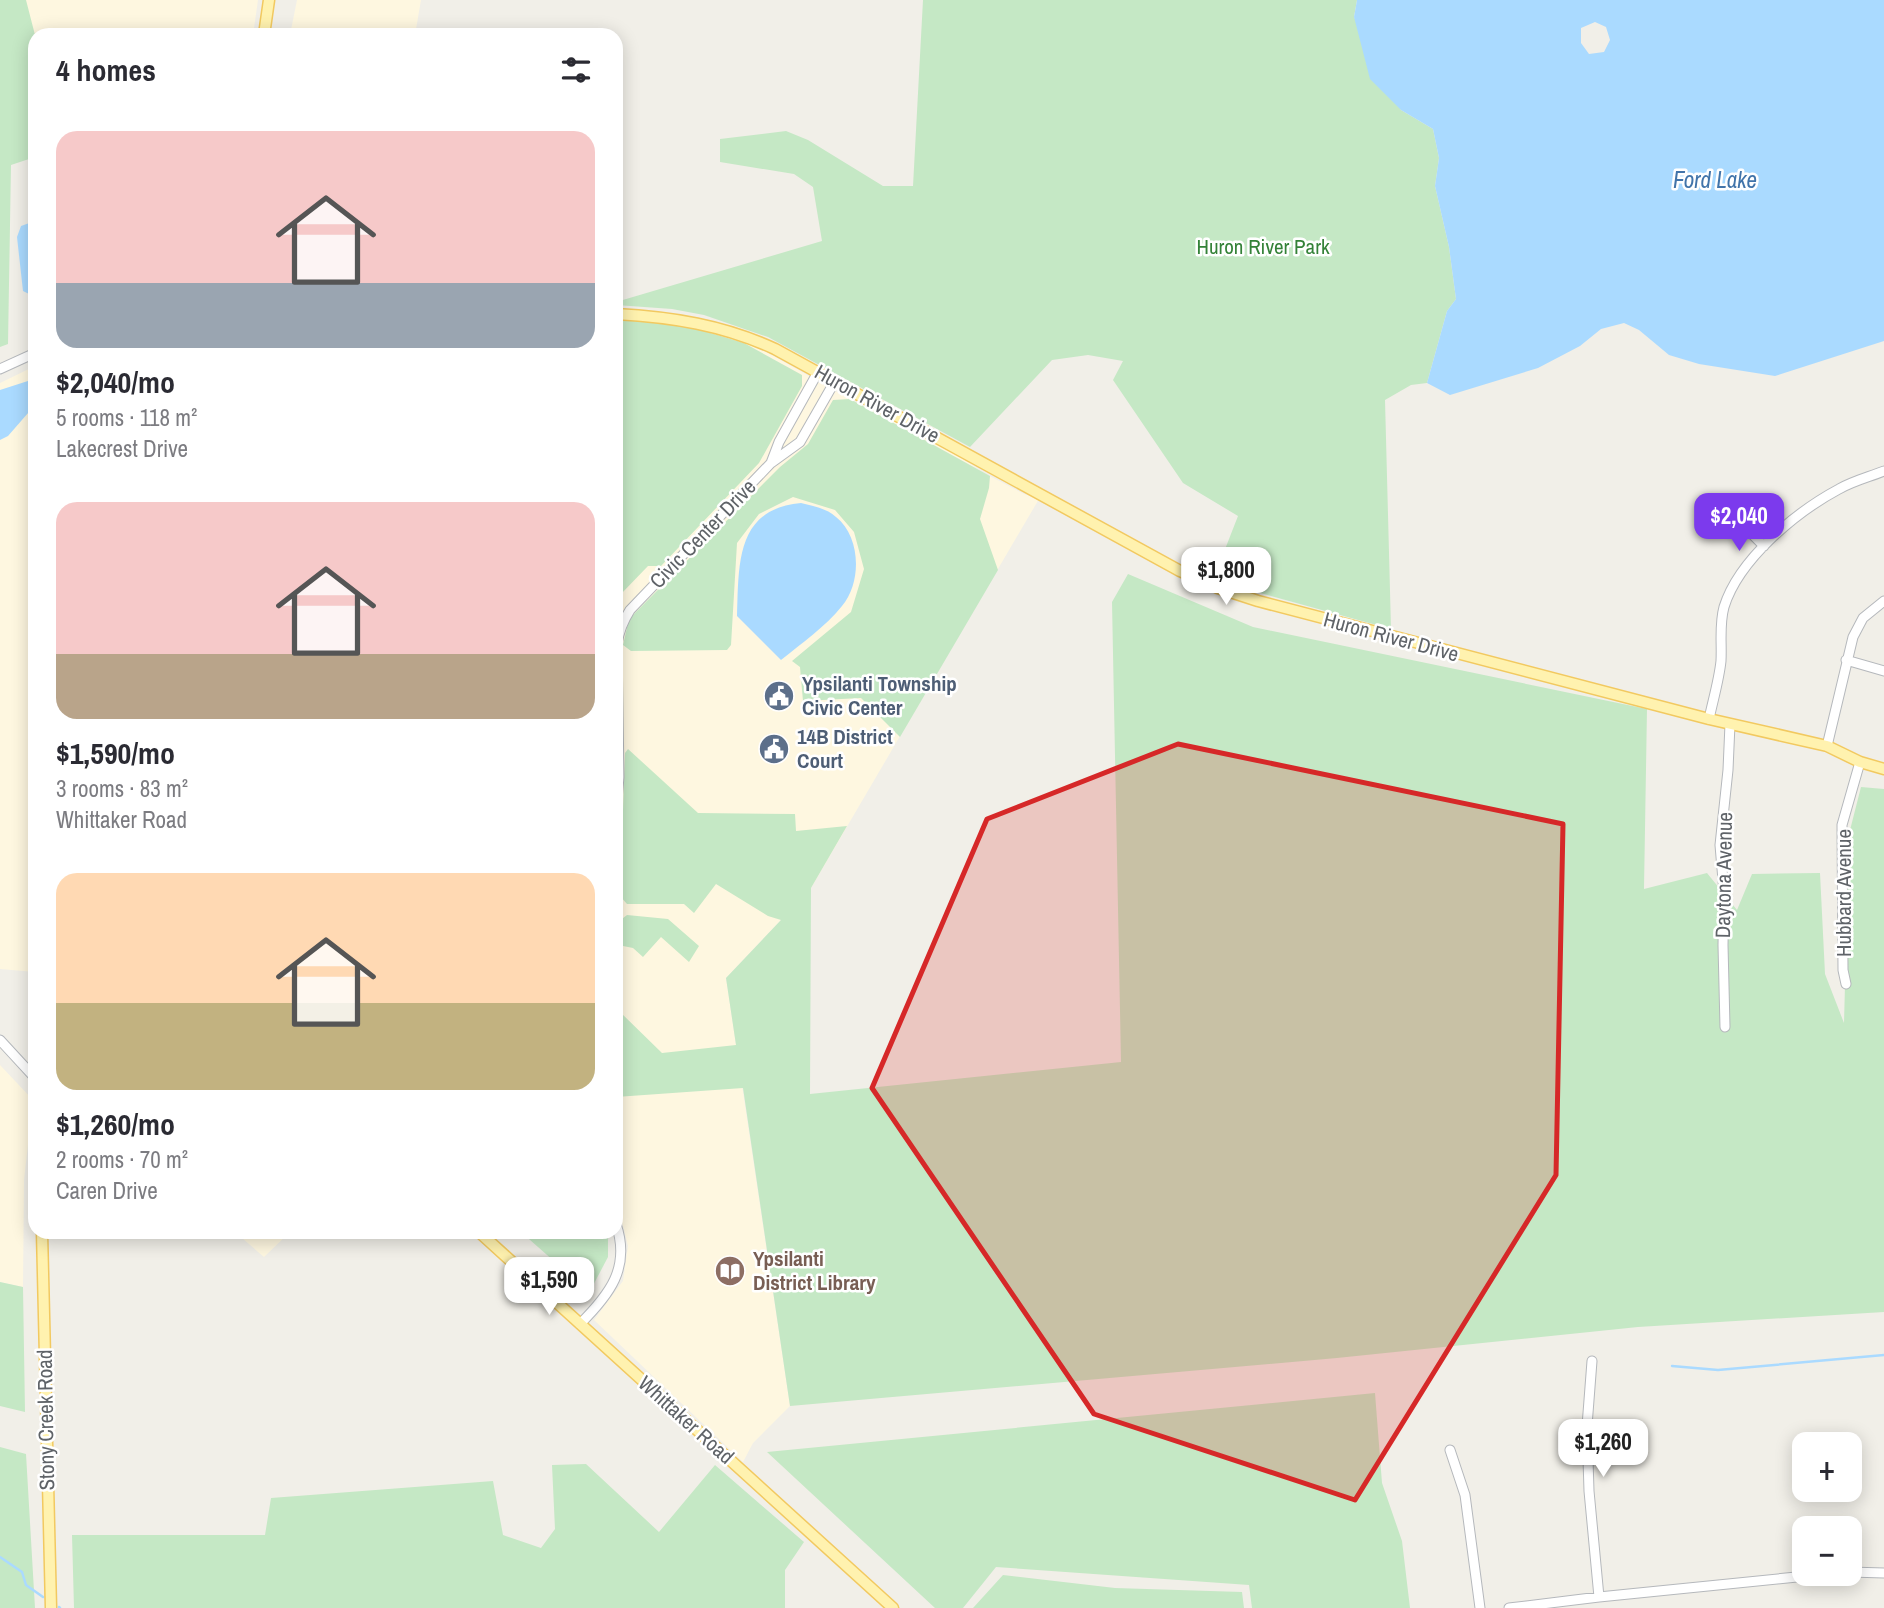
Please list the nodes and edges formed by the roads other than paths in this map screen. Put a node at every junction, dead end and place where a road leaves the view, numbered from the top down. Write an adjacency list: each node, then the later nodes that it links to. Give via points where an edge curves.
1 (269, 0): 2 (main road)
2 (265, 28)
3 (623, 314): 6 (main road, Huron River Drive, via 673,318 732,331)
4 (28, 356): 5 (street)
5 (0, 369)
6 (818, 372): 7 (main road, Huron River Drive); 8 (street, Civic Center Drive)
7 (835, 381): 8 (street, Civic Center Drive, via 800,442); 16 (main road, Huron River Drive, via 1168,565 1218,588)
8 (771, 463): 13 (street, Civic Center Drive, via 630,610)
9 (1884, 471): 11 (street, via 1809,506)
10 (1729, 511): 11 (street)
11 (1764, 546): 16 (street, via 1735,582 1724,608 1721,661)
12 (1884, 601): 14 (street, via 1863,618)
13 (623, 623)
14 (1846, 660): 15 (street); 18 (street)
15 (1884, 671)
16 (1709, 719): 17 (main road, Huron River Drive)
17 (1730, 724): 18 (main road, Huron River Drive); 22 (street, Daytona Avenue, via 1720,845)
18 (1827, 746): 19 (main road, Huron River Drive)
19 (1860, 762): 20 (main road, Huron River Drive); 21 (street, Hubbard Avenue, via 1840,847)
20 (1884, 769)
21 (1846, 984)
22 (1725, 1027)
23 (0, 1040): 24 (street)
24 (28, 1070)
25 (42, 1239): 35 (main road, Stony Creek Road)
26 (487, 1239): 28 (main road, Whittaker Road)
27 (618, 1239): 28 (street, via 619,1269 609,1292)
28 (580, 1324): 36 (main road, Whittaker Road)
29 (1592, 1361): 34 (street, via 1587,1426)
30 (1450, 1450): 37 (street, via 1465,1495)
31 (1862, 1572): 32 (street)
32 (1884, 1573)
33 (1792, 1577): 34 (street)
34 (1599, 1597): 38 (street)
35 (51, 1608)
36 (893, 1608)
37 (1480, 1608)
38 (1508, 1608)

